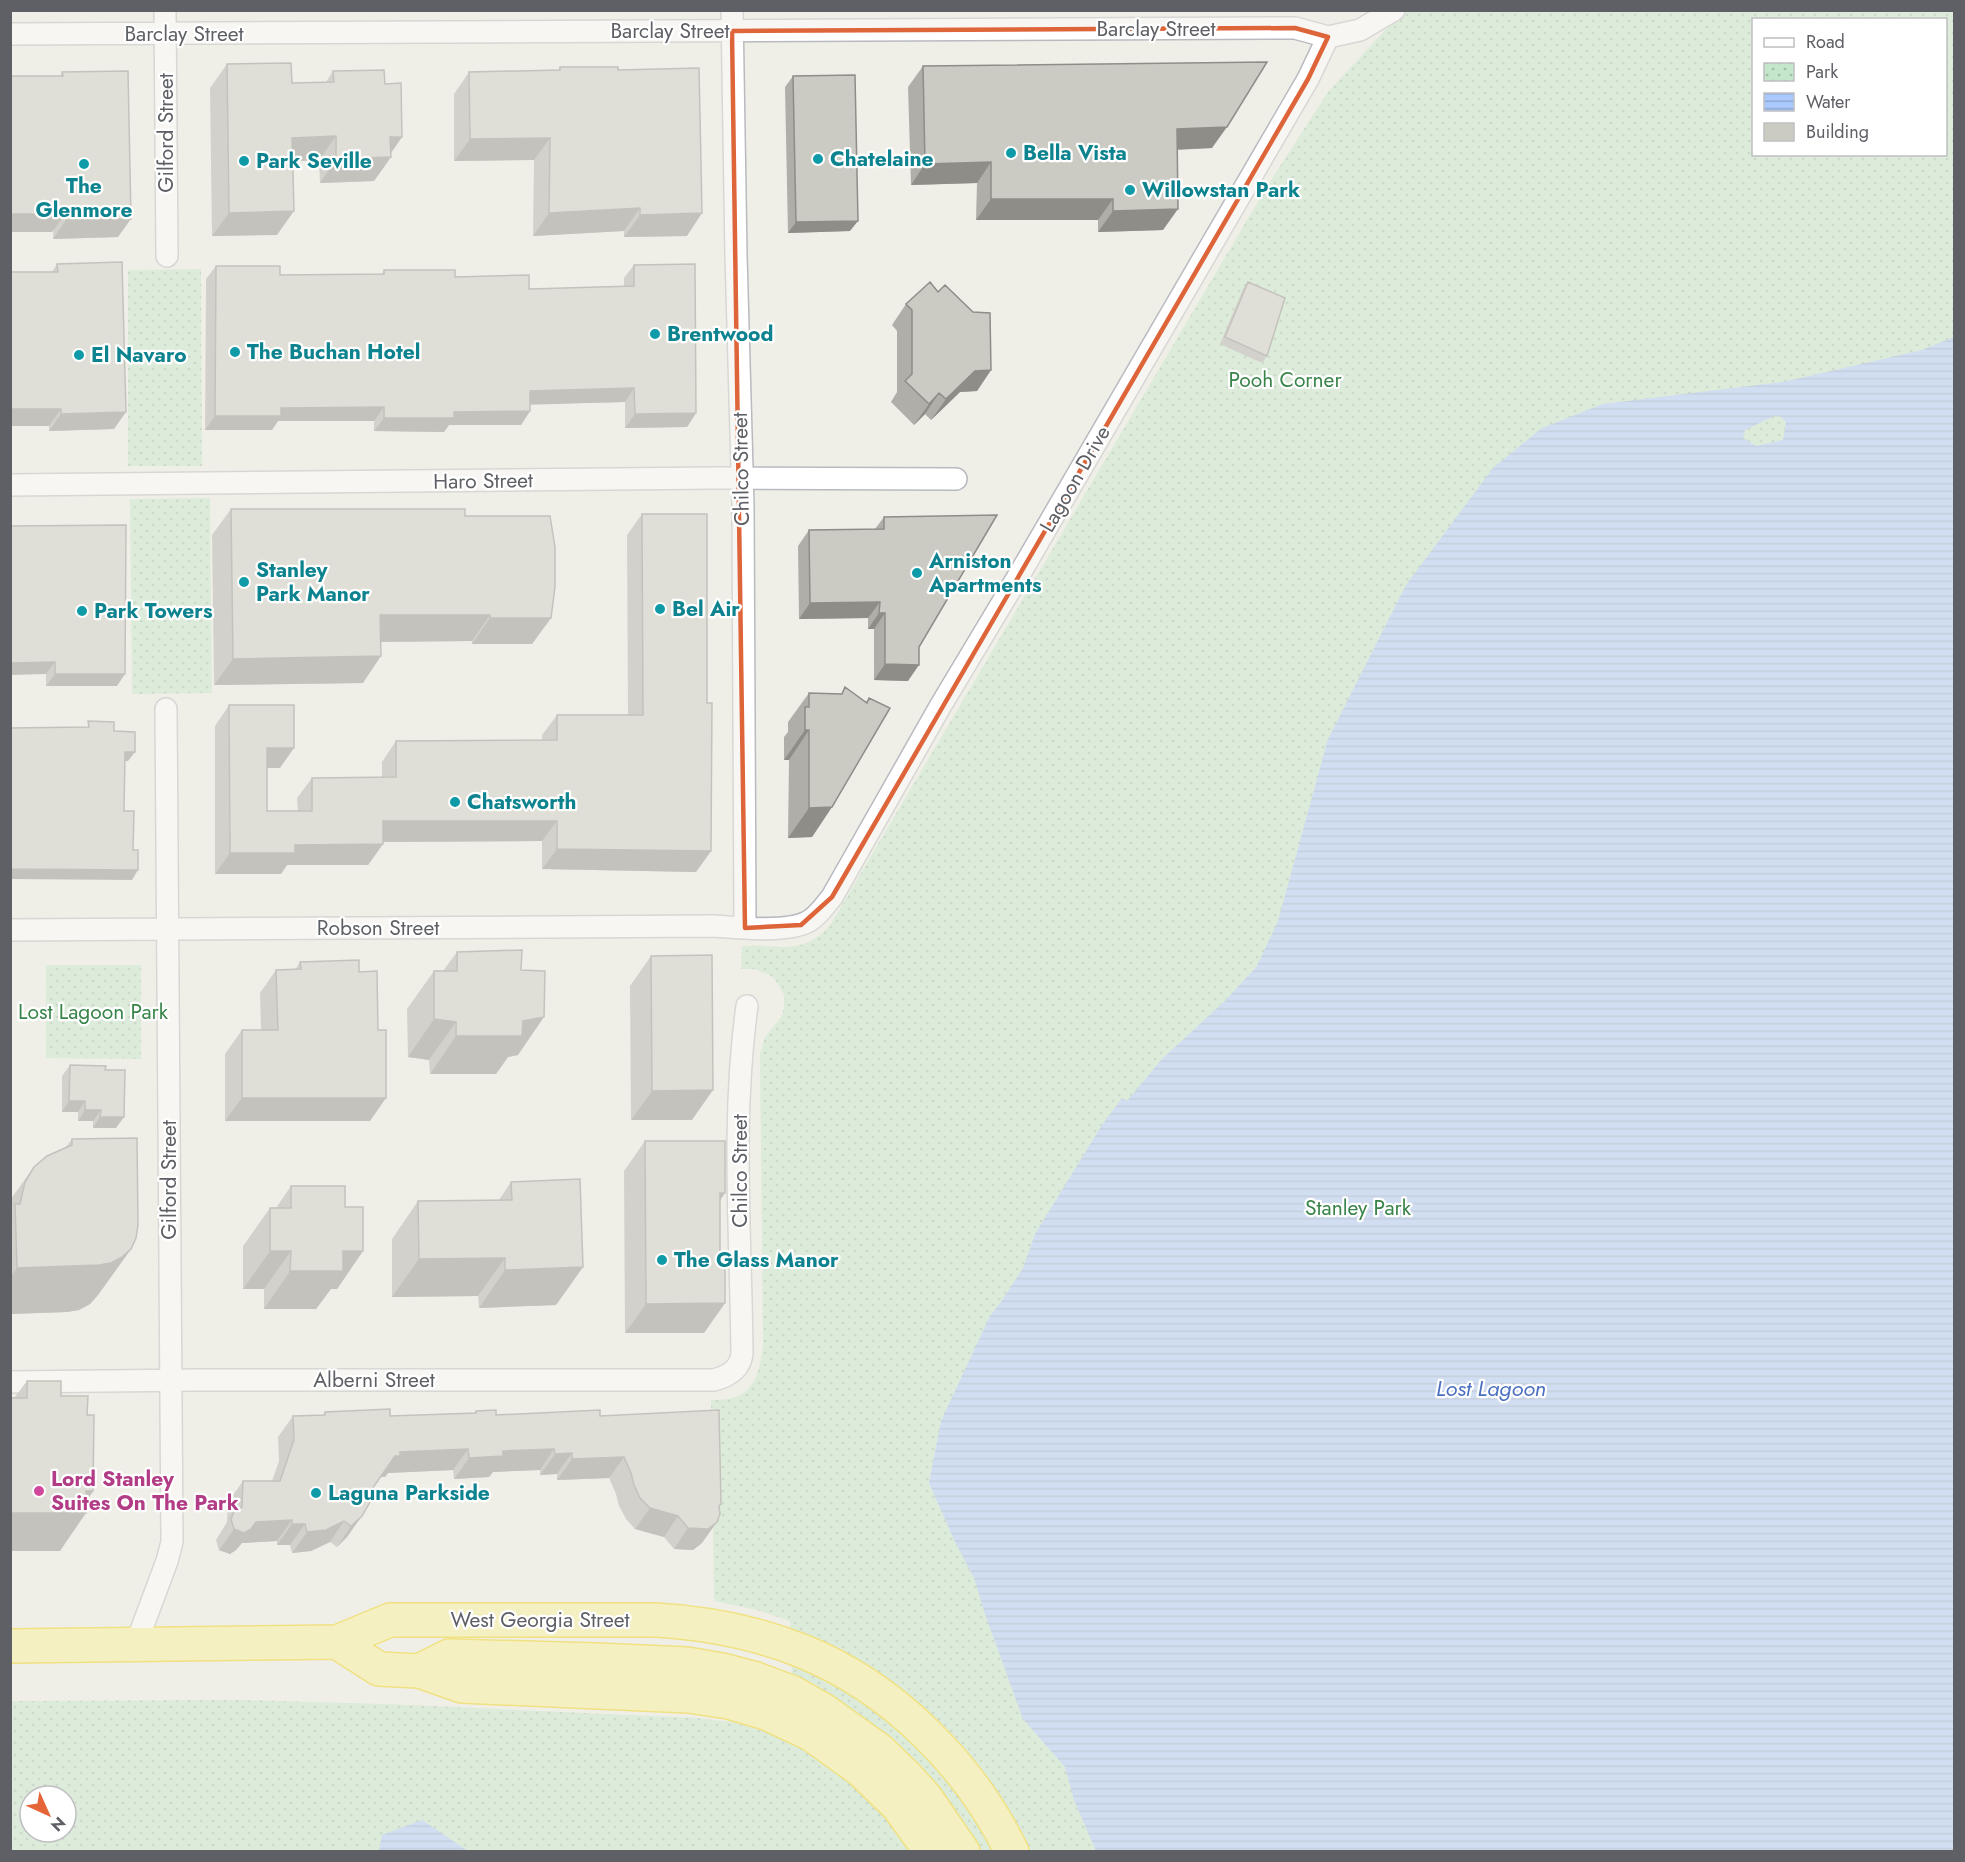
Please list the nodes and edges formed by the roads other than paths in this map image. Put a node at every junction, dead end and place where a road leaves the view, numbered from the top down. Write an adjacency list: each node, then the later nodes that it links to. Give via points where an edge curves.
1 (165, 10): 5 (street, Gilford Street)
2 (1394, 10): 6 (street, via 1360,30)
3 (732, 21): 5 (street, Barclay Street); 6 (street, Barclay Street, via 1295,28); 8 (street, Chilco Street)
4 (10, 34): 5 (street, Barclay Street)
5 (165, 34): 7 (street, Gilford Street)
6 (1328, 37): 12 (street, Lagoon Drive, via 1308,79 832,897 820,912 801,925)
7 (166, 256)
8 (742, 478): 9 (street, Haro Street); 10 (street, Haro Street); 12 (street, Chilco Street)
9 (956, 479)
10 (10, 484)
11 (166, 709): 14 (street, Gilford Street)
12 (745, 928): 14 (street, Robson Street)
13 (10, 930): 14 (street, Robson Street)
14 (167, 930): 17 (street, Gilford Street)
15 (747, 1006): 16 (street, Chilco Street, via 738,1150 742,1354)
16 (735, 1370): 17 (street, Alberni Street, via 714,1380)
17 (170, 1381): 18 (street, Alberni Street); 20 (street, Gilford Street, via 172,1542)
18 (10, 1382)
19 (337, 1642): 20 (highway, West Georgia Street); 22 (highway, West Georgia Street, via 379,1669); 26 (highway, West Georgia Street, via 390,1620 656,1620 710,1625 787,1645 866,1686 896,1708 934,1743 970,1785)
20 (136, 1644): 21 (highway, West Georgia Street)
21 (10, 1646)
22 (419, 1671): 23 (highway, via 462,1686 669,1694 749,1707); 23 (highway, West Georgia Street, via 449,1656 705,1667 739,1674)
23 (788, 1707): 24 (highway, via 898,1806); 25 (highway, via 824,1710 894,1763 926,1798)
24 (929, 1848)
25 (963, 1851)
26 (1012, 1851)

